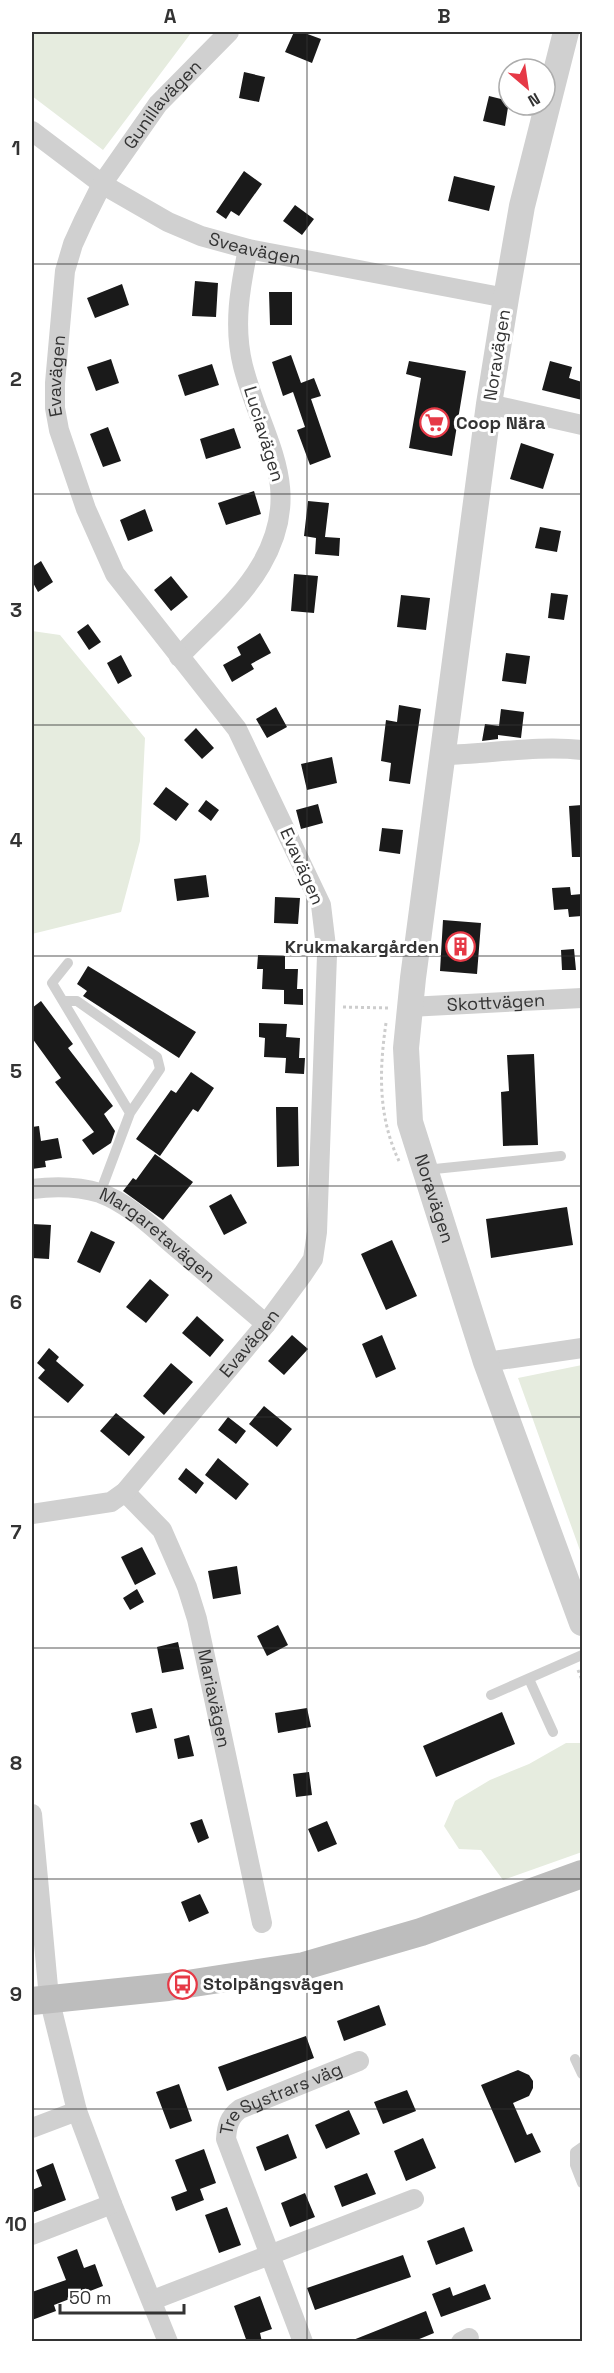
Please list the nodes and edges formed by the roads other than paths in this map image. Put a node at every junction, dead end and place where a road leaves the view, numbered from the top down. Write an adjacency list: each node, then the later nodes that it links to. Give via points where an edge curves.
1 (229, 32): 4 (street, Gunillavägen, via 158,104)
2 (566, 32): 6 (street, Noravägen, via 522,206)
3 (32, 131): 4 (street, Sveavägen)
4 (102, 184): 5 (street, Sveavägen, via 168,222); 9 (street, Evavägen, via 73,244 65,271 55,408 86,509 115,574)
5 (248, 249): 6 (street, Sveavägen); 9 (street, Luciavägen, via 237,301 239,339 243,365 280,477 282,502 277,528 260,567)
6 (506, 298): 7 (street, Noravägen)
7 (489, 404): 8 (street); 11 (street, Noravägen)
8 (582, 425)
9 (179, 657): 21 (street, Evavägen, via 237,729 310,880 325,927 317,1232 313,1259)
10 (582, 750): 11 (street)
11 (444, 755): 15 (street, Noravägen)
12 (68, 963): 14 (lane, via 52,983)
13 (582, 998): 15 (street, Skottvägen)
14 (63, 1001): 16 (lane); 16 (lane, via 77,1001 157,1057 160,1069)
15 (399, 1007): 18 (street, Noravägen, via 406,1048 410,1122)
16 (130, 1113): 20 (lane)
17 (561, 1156): 18 (lane)
18 (424, 1170): 23 (street, Noravägen)
19 (32, 1188): 20 (street, Margaretavägen, via 59,1186)
20 (100, 1193): 21 (street, Margaretavägen, via 148,1224)
21 (266, 1324): 24 (street, Evavägen)
22 (582, 1348): 23 (street)
23 (486, 1362): 26 (street, Noravägen)
24 (125, 1492): 25 (street, Evavägen, via 111,1502); 33 (street, Mariavägen, via 162,1530 187,1587)
25 (32, 1514)
26 (582, 1623)
27 (582, 1655): 28 (lane)
28 (529, 1679): 29 (lane); 30 (lane)
29 (491, 1695)
30 (553, 1732)
31 (32, 1814): 34 (street)
32 (582, 1874): 34 (main road, via 421,1932 304,1966 168,1987)
33 (262, 1923)
34 (40, 1999): 38 (street)
35 (575, 2060): 37 (lane)
36 (359, 2061): 45 (street, Tre Systrars väg, via 232,2114 226,2139)
37 (582, 2074)
38 (76, 2111): 39 (street); 43 (street)
39 (32, 2128)
40 (582, 2146): 41 (lane, via 575,2152)
41 (582, 2183)
42 (414, 2199): 45 (street)
43 (112, 2204): 44 (street); 46 (street)
44 (32, 2235)
45 (269, 2253): 46 (street); 48 (street, Tre Systrars väg)
46 (153, 2300): 47 (street)
47 (168, 2342)
48 (303, 2342)

